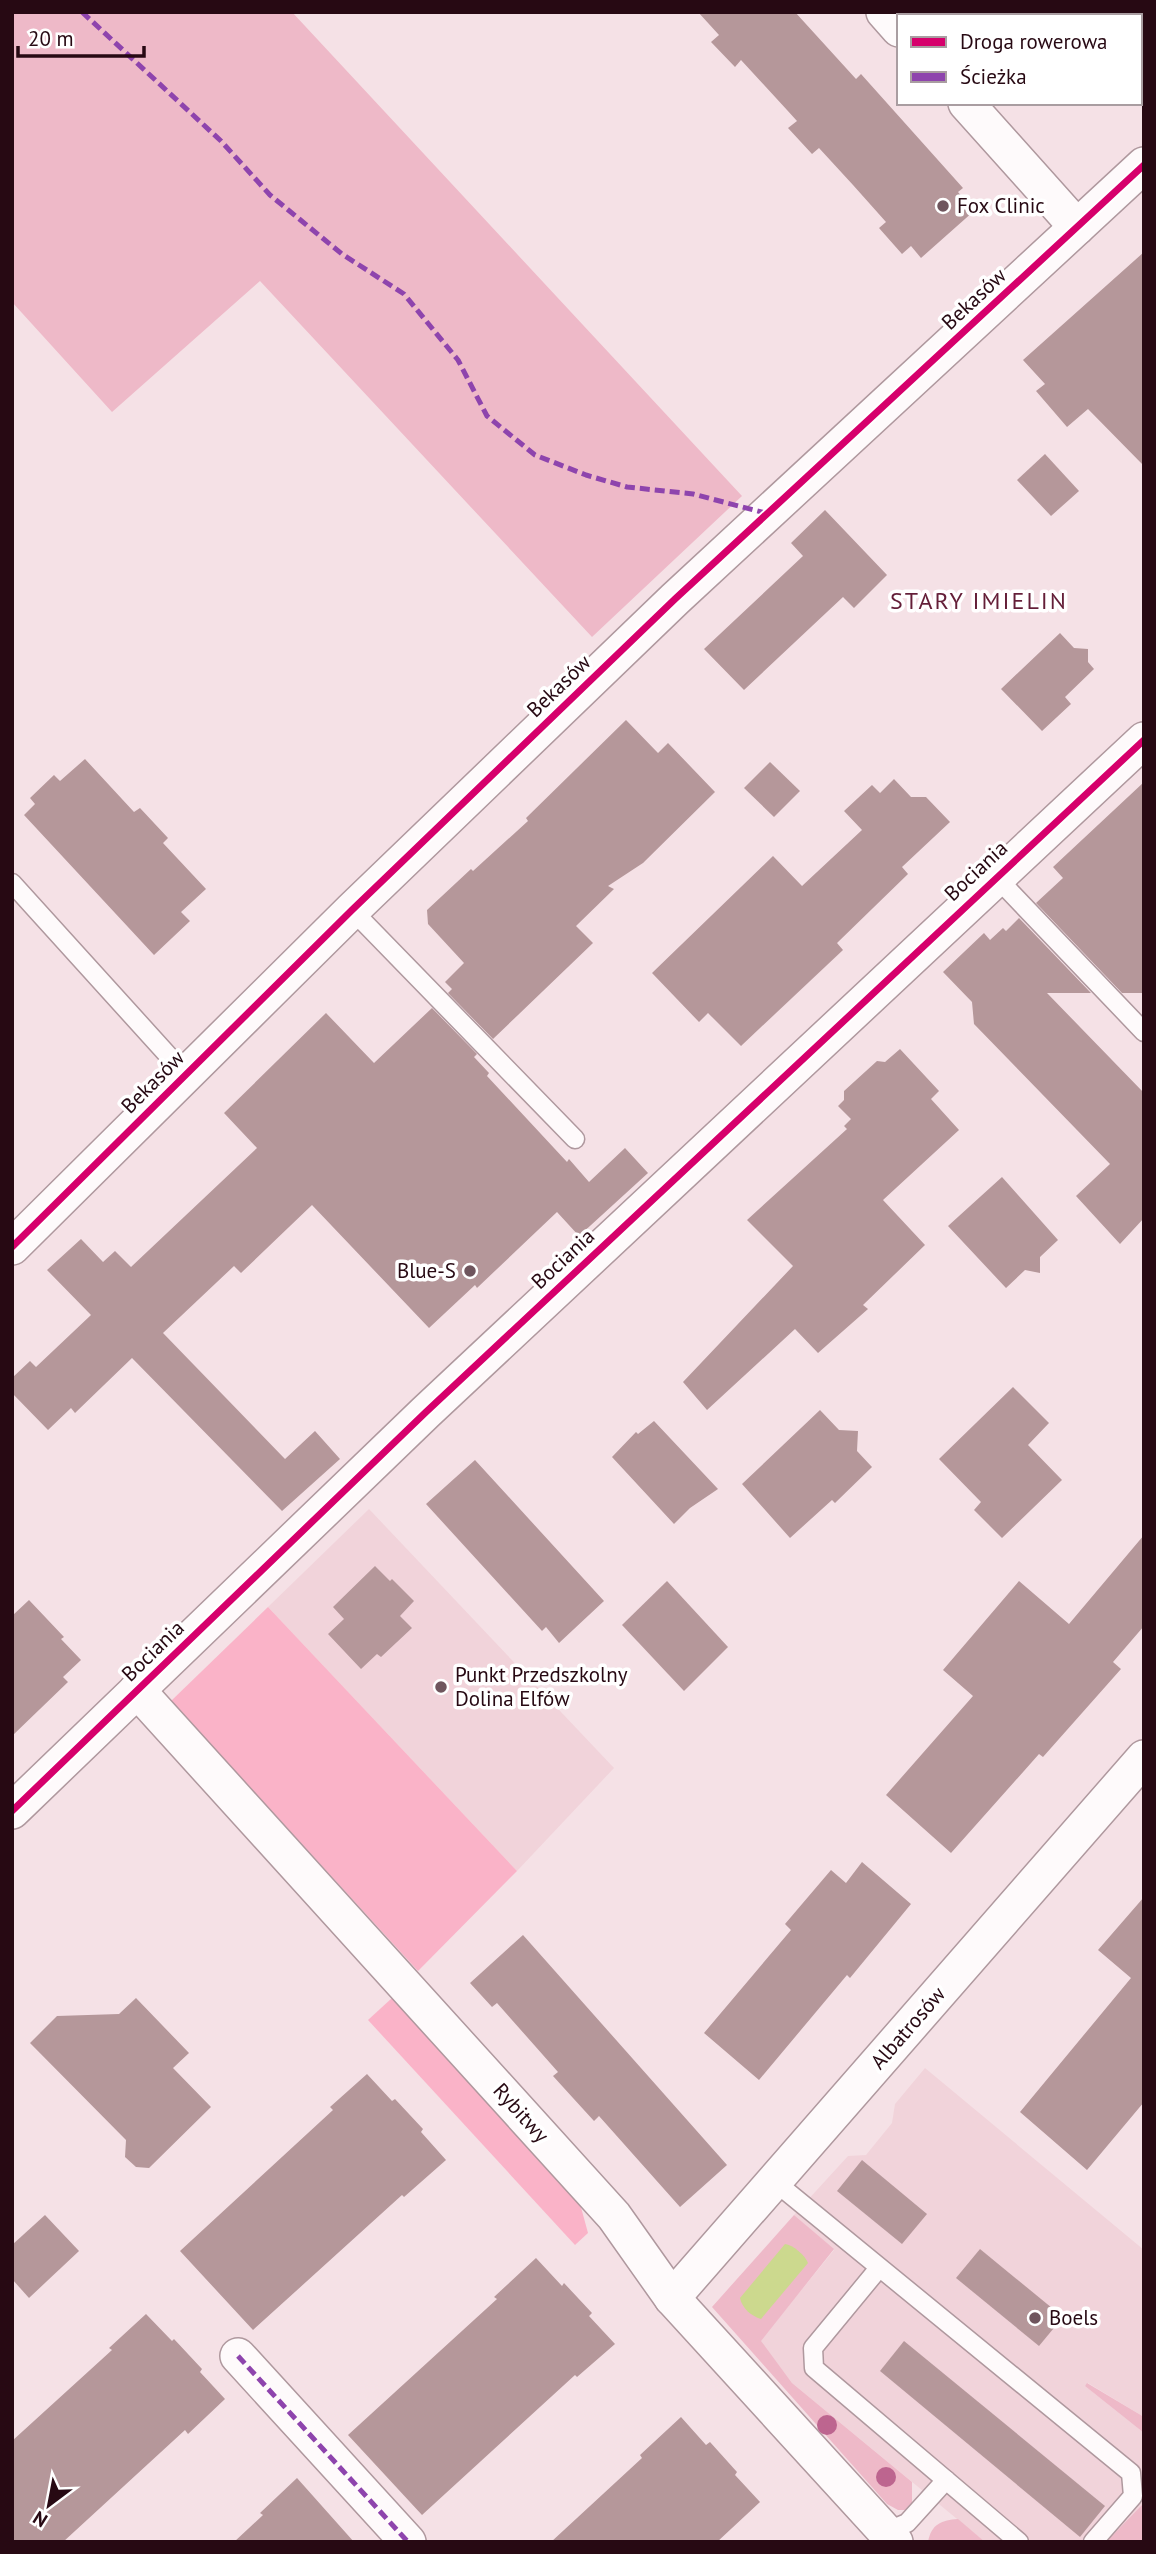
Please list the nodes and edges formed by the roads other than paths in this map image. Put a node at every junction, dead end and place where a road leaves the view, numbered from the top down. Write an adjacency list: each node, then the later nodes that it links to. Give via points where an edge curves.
1 (884, 12): 2 (street)
2 (897, 27)
3 (968, 105): 5 (street)
4 (1144, 165): 5 (street, Bekasów)
5 (1077, 227): 9 (street, Bekasów, via 675,599)
6 (1144, 740): 7 (street, Bociania)
7 (996, 877): 10 (lane); 14 (street, Bociania)
8 (12, 883): 11 (lane)
9 (352, 910): 11 (street, Bekasów); 12 (lane)
10 (1144, 1032)
11 (185, 1073): 13 (street, Bekasów)
12 (575, 1139)
13 (12, 1247)
14 (137, 1690): 16 (street, Bociania); 19 (street, Rybitwy, via 614,2216)
15 (1144, 1758): 17 (street, Albatrosów)
16 (12, 1811)
17 (774, 2181): 18 (lane); 19 (street, Albatrosów)
18 (879, 2267): 21 (lane, via 813,2348 814,2368); 25 (lane, via 1131,2473 1133,2496)
19 (672, 2298): 22 (street, Rybitwy)
20 (238, 2356): 23 (street)
21 (946, 2480): 22 (lane, via 907,2523); 24 (lane)
22 (885, 2538)
23 (408, 2542)
24 (1019, 2542)
25 (1093, 2542)

